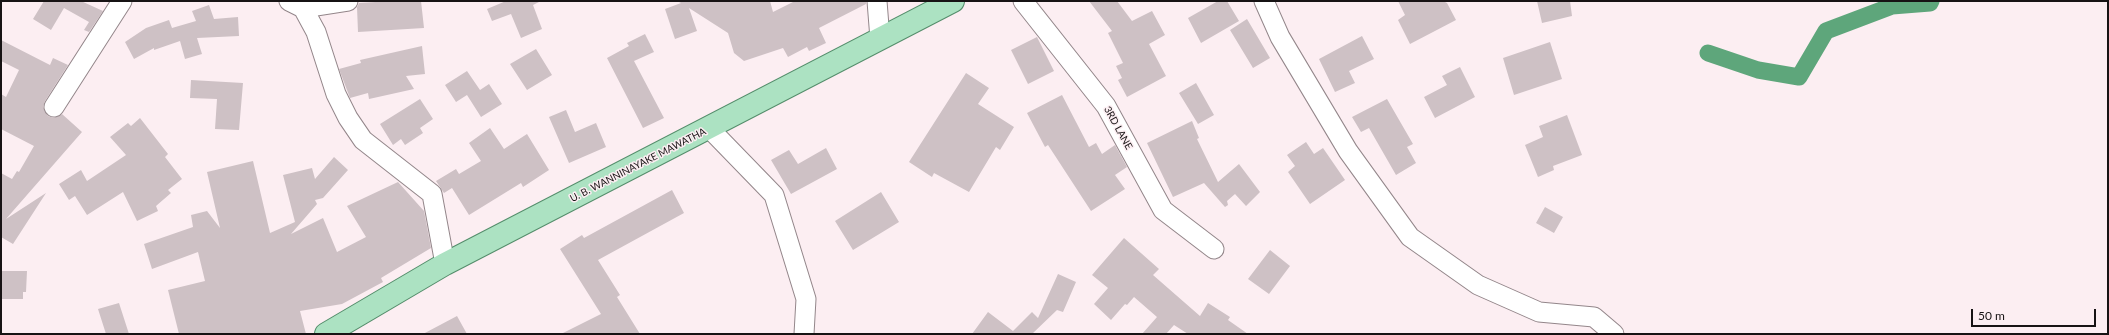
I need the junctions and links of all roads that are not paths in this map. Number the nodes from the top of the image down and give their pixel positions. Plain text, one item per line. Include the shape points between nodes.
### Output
1 (122, 1) edge
2 (348, 1) edge
3 (877, 1) edge
4 (953, 1) edge
5 (1023, 1) edge
6 (1264, 1) edge
7 (298, 3) edge
8 (927, 7) edge
9 (880, 39) junction
10 (54, 107) dead end
11 (709, 128) junction
12 (1214, 250) dead end
13 (445, 264) junction
14 (326, 334) edge
15 (804, 334) edge
16 (1614, 334) edge

1 - 10 street
2 - 7 street
3 - 9 street
4 - 8 main road, U. B. WANNINAYAKE MAWATHA
5 - 12 street, 3RD LANE via 1106,106 1163,210
6 - 16 street via 1280,37 1348,151 1410,237 1478,285 1539,312 1594,317
7 - 13 street via 316,32 336,94 363,140 432,194
8 - 9 main road, U. B. WANNINAYAKE MAWATHA
9 - 11 main road, U. B. WANNINAYAKE MAWATHA
11 - 13 main road, U. B. WANNINAYAKE MAWATHA
11 - 15 street via 774,196 806,299
13 - 14 main road, U. B. WANNINAYAKE MAWATHA

